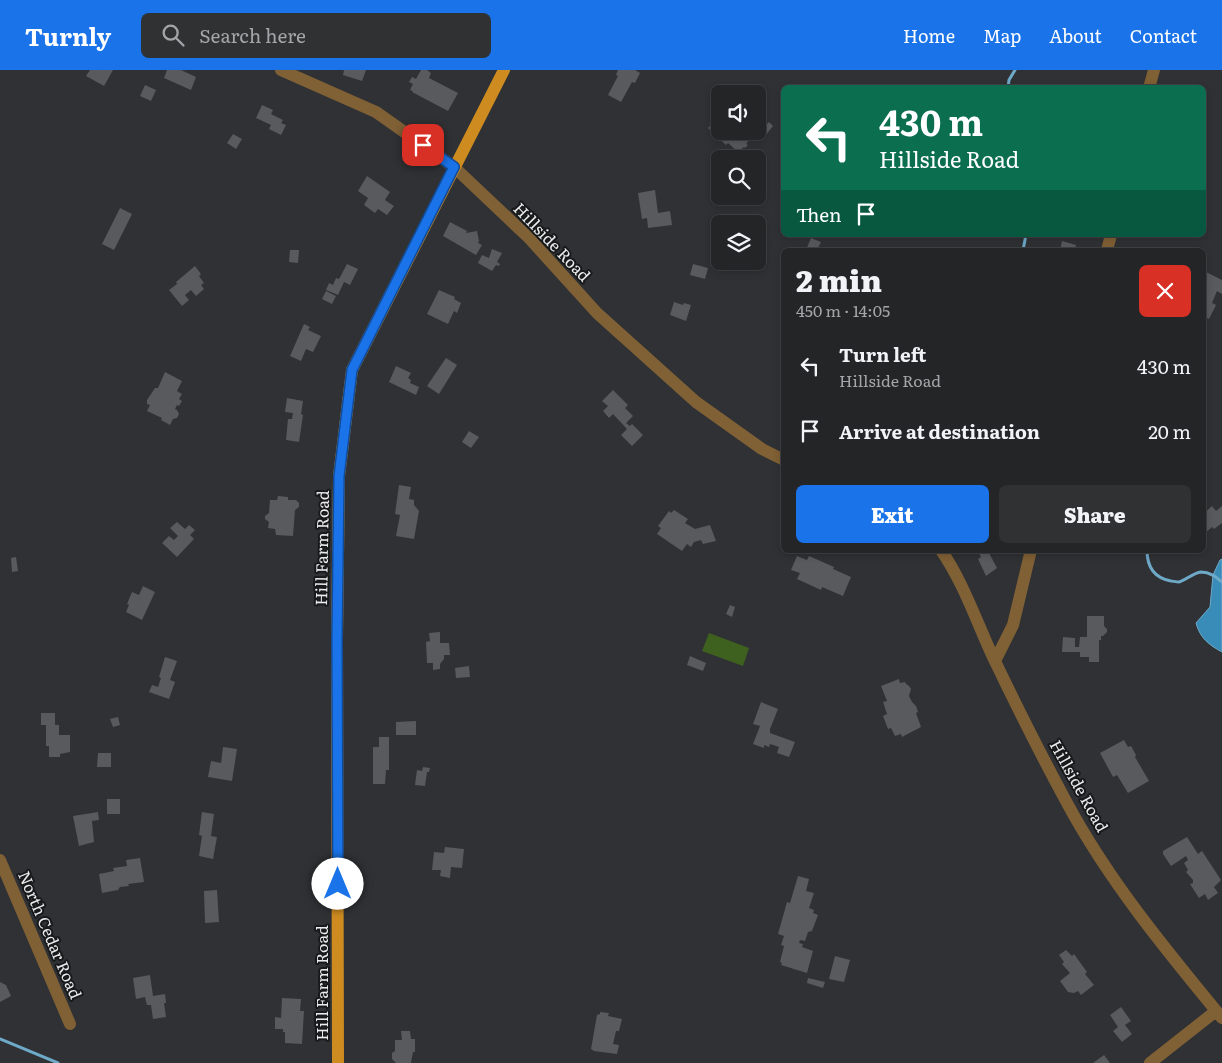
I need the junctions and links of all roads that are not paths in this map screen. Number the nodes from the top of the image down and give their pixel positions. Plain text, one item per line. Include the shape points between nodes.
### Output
1 (282, 70) edge
2 (504, 70) edge
3 (1154, 70) edge
4 (1151, 85) edge
5 (454, 167) junction
6 (781, 458) edge
7 (943, 553) edge
8 (1030, 553) edge
9 (995, 661) junction
10 (0, 860) edge
11 (1219, 1014) edge
12 (70, 1024) dead end
13 (338, 1063) edge
14 (1150, 1063) edge

1 - 5 street, Hillside Road via 376,112
2 - 5 main road, Hill Farm Road
3 - 4 street
5 - 6 street, Hillside Road via 529,238 597,313 689,396 762,449
5 - 13 main road, Hill Farm Road via 352,370 339,476
7 - 9 street, Hillside Road via 953,568
8 - 9 street via 1013,625
9 - 11 street, Hillside Road via 1068,805 1107,869
10 - 12 street, North Cedar Road
11 - 14 street

